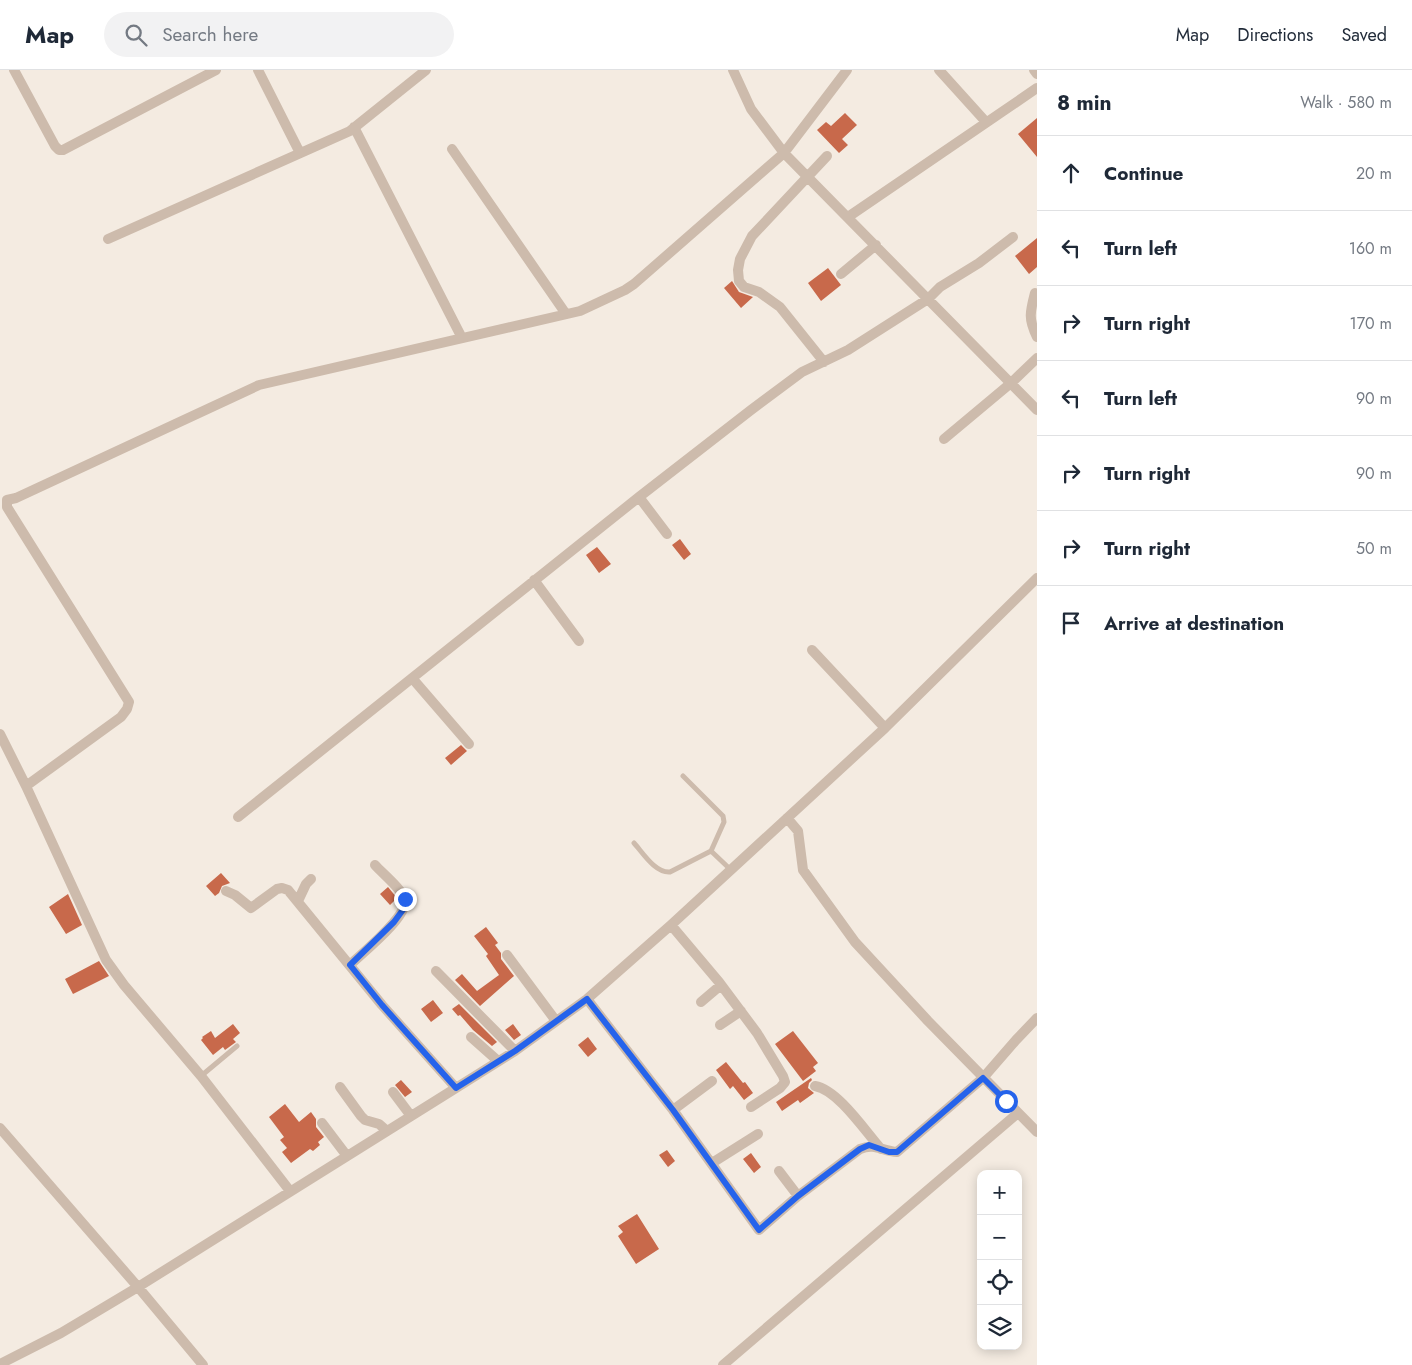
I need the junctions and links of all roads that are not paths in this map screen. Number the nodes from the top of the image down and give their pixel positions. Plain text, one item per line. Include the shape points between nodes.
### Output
1 (14, 70) edge
2 (216, 70) edge
3 (258, 70) edge
4 (426, 70) edge
5 (733, 70) edge
6 (847, 70) edge
7 (939, 70) edge
8 (1034, 70) edge
9 (1037, 74) edge
10 (1035, 92) edge
11 (986, 122) junction
12 (354, 127) junction
13 (452, 149) dead end
14 (300, 153) junction
15 (784, 153) junction
16 (827, 156) dead end
17 (808, 177) junction
18 (848, 217) junction
19 (1013, 237) dead end
20 (108, 239) dead end
21 (876, 245) junction
22 (841, 274) dead end
23 (1035, 293) dead end
24 (928, 299) junction
25 (566, 314) junction
26 (1037, 337) edge
27 (462, 338) junction
28 (1037, 358) edge
29 (824, 362) junction
30 (1011, 383) junction
31 (1037, 410) edge
32 (944, 439) dead end
33 (639, 497) junction
34 (3, 501) edge
35 (667, 534) dead end
36 (1037, 578) edge
37 (534, 580) junction
38 (579, 641) dead end
39 (812, 650) dead end
40 (412, 678) junction
41 (885, 728) junction
42 (0, 734) edge
43 (469, 744) dead end
44 (683, 776) dead end
45 (26, 786) junction
46 (238, 816) dead end
47 (787, 818) junction
48 (634, 843) dead end
49 (711, 850) junction
50 (374, 865) dead end
51 (731, 870) junction
52 (311, 879) dead end
53 (226, 891) dead end
54 (298, 902) junction
55 (671, 925) junction
56 (507, 955) dead end
57 (350, 965) junction
58 (436, 971) dead end
59 (721, 985) junction
60 (587, 999) junction
61 (701, 1002) dead end
62 (740, 1011) junction
63 (1037, 1018) edge
64 (556, 1021) junction
65 (720, 1025) dead end
66 (471, 1037) dead end
67 (237, 1046) dead end
68 (515, 1051) junction
69 (498, 1062) junction
70 (201, 1076) junction
71 (983, 1078) junction
72 (712, 1081) dead end
73 (815, 1086) dead end
74 (340, 1087) dead end
75 (456, 1088) junction
76 (393, 1092) dead end
77 (751, 1107) dead end
78 (673, 1110) junction
79 (1018, 1113) junction
80 (411, 1116) junction
81 (322, 1123) dead end
82 (0, 1128) edge
83 (387, 1131) junction
84 (1037, 1132) edge
85 (758, 1134) dead end
86 (881, 1149) junction
87 (347, 1156) junction
88 (712, 1163) junction
89 (779, 1171) dead end
90 (290, 1190) junction
91 (798, 1196) junction
92 (138, 1287) junction
93 (0, 1364) edge
94 (202, 1365) edge
95 (723, 1365) edge

1 - 2 street via 55,146 63,150
3 - 14 street
4 - 12 street
5 - 15 street via 751,109
6 - 15 street
7 - 11 street
8 - 9 street
10 - 11 street
11 - 18 street
12 - 14 street
12 - 27 street
13 - 25 street
14 - 20 street
15 - 17 street
15 - 25 street via 634,284 580,311
16 - 17 street
17 - 18 street
17 - 29 street via 752,236 738,270 744,287 760,292 780,307
18 - 21 street
19 - 24 street via 979,264 940,287
21 - 22 street
21 - 24 street
23 - 26 street via 1030,318
24 - 29 street
24 - 30 street
25 - 27 street
27 - 34 street via 259,385 16,498
28 - 30 street
29 - 33 street via 802,372
30 - 31 street
30 - 32 street
33 - 35 street
33 - 37 street
34 - 45 street via 129,702 122,717
36 - 41 street
37 - 38 street
37 - 40 street
39 - 41 street
40 - 43 street
40 - 46 street
41 - 47 street
42 - 45 street
44 - 49 lane via 723,816 724,822
45 - 70 street via 106,960
47 - 51 street
47 - 71 street via 798,831 803,870 855,942
48 - 49 lane via 664,872 670,872
49 - 51 lane
50 - 57 street via 400,891 405,907
51 - 55 street
52 - 54 street
53 - 54 street via 251,908 282,888
54 - 57 street
55 - 59 street
55 - 60 street
56 - 64 street
57 - 75 street
58 - 68 street
59 - 61 street
59 - 62 street
60 - 64 street
60 - 78 street
62 - 65 street
62 - 77 street via 757,1033 785,1082
63 - 71 street
64 - 68 street
66 - 69 street
67 - 70 lane
68 - 69 street
69 - 75 street
70 - 90 street
71 - 79 street
71 - 86 street via 897,1152
72 - 78 street
73 - 86 street via 836,1097
74 - 83 street via 365,1120 379,1124
75 - 80 street
76 - 80 street
78 - 88 street
79 - 84 street
79 - 95 street
80 - 83 street
81 - 87 street
82 - 92 street
83 - 87 street
85 - 88 street
86 - 91 street via 869,1145 860,1149
87 - 90 street
88 - 91 street via 759,1230
89 - 91 street
90 - 92 street
92 - 93 street via 61,1333
92 - 94 street

